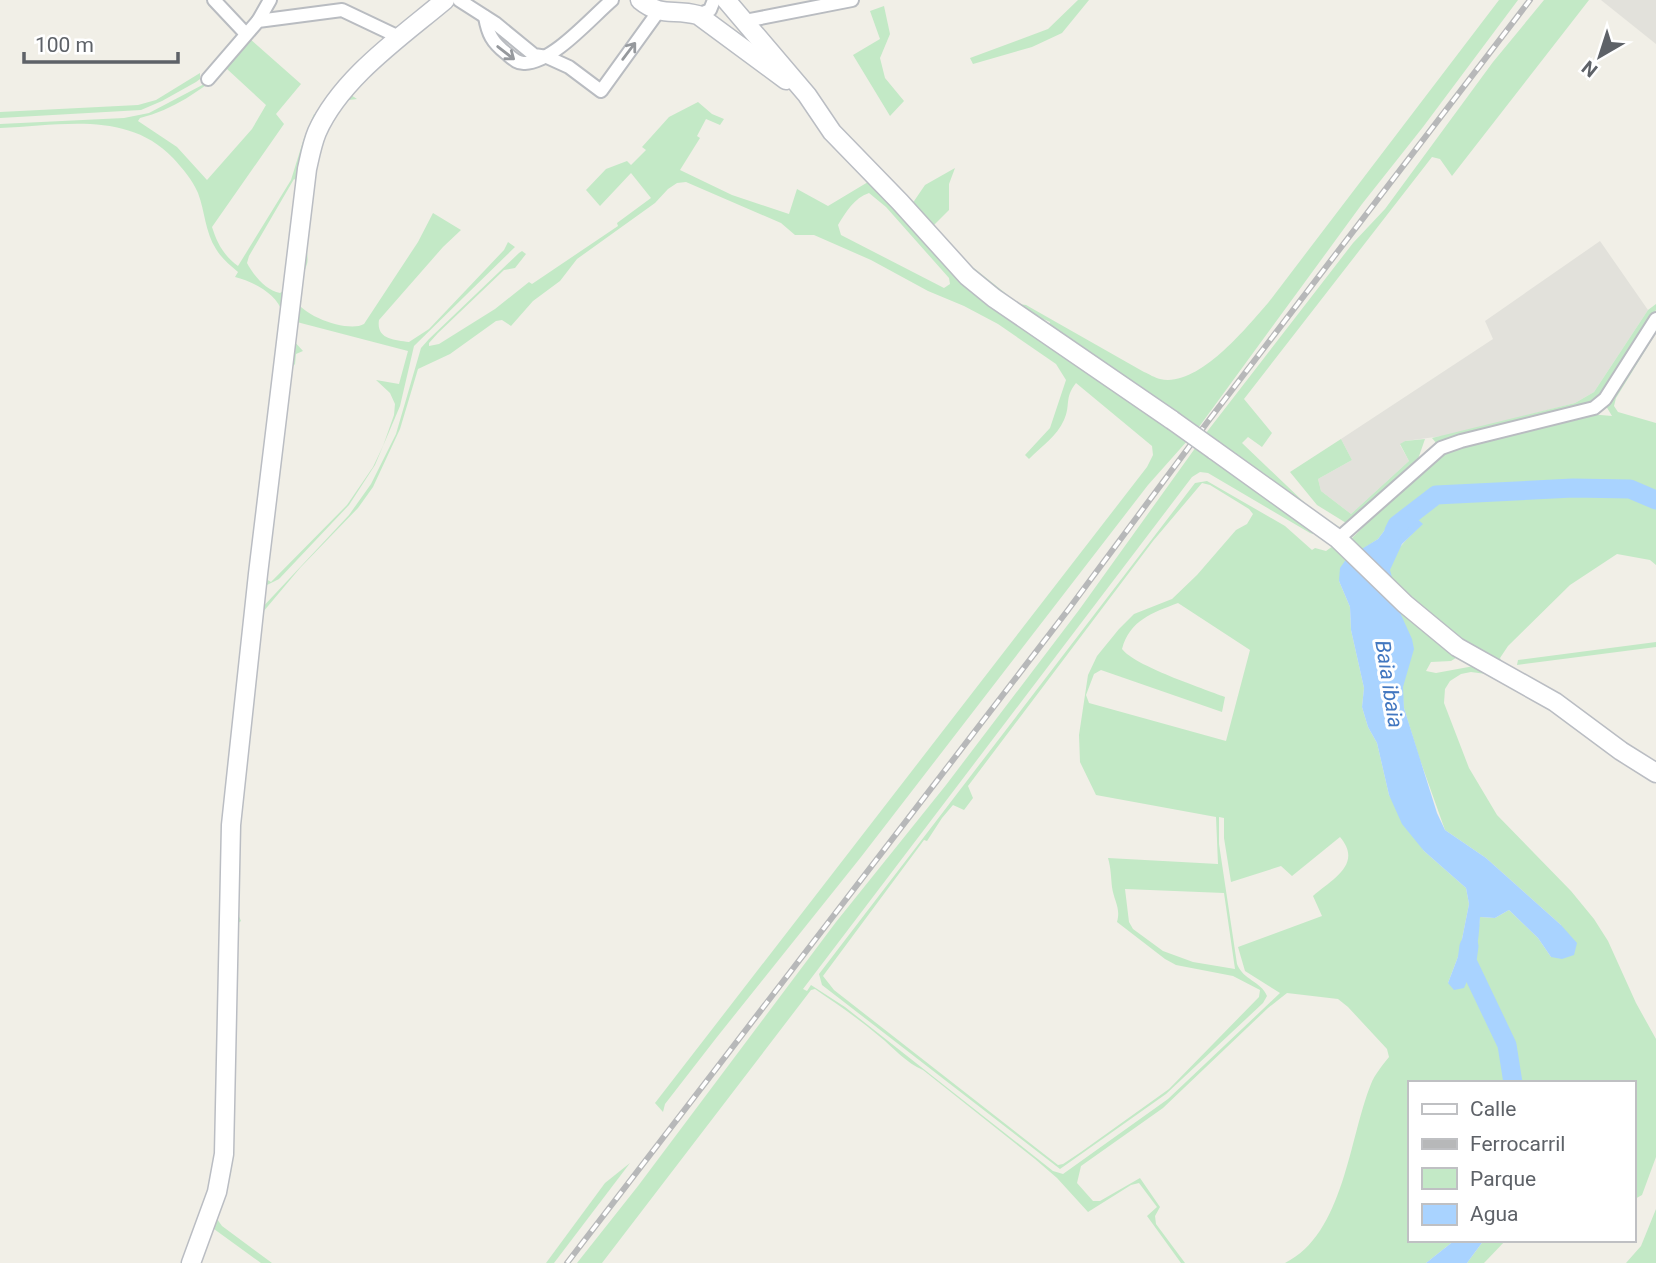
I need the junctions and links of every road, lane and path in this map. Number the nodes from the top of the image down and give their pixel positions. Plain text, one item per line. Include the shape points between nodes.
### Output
1 (214, 0) edge
2 (270, 0) edge
3 (446, 0) edge
4 (459, 0) edge
5 (612, 0) edge
6 (640, 0) edge
7 (714, 0) edge
8 (726, 0) edge
9 (852, 0) edge
10 (658, 12) junction
11 (698, 15) junction
12 (258, 20) junction
13 (745, 21) junction
14 (246, 34) junction
15 (401, 37) junction
16 (547, 57) junction
17 (208, 79) dead end
18 (807, 94) junction
19 (1656, 319) edge
20 (1344, 545) junction
21 (1656, 773) edge
22 (191, 1263) edge

1 - 14 street
2 - 12 street
3 - 15 street
4 -> 16 street via 534,55
5 - 16 street
6 - 10 street
7 - 11 street via 710,10
8 - 13 street
9 - 13 street
10 - 11 street
16 -> 10 street via 601,91
11 - 18 street
12 - 14 street
12 - 15 street via 342,10
13 - 18 street
14 - 17 street
15 - 22 street via 341,94 317,133 307,169 231,825 225,1154 217,1192
18 - 20 street, bridge via 832,132 980,287
19 - 20 street via 1605,399 1594,408 1441,448
20 - 21 street via 1457,647 1555,702

